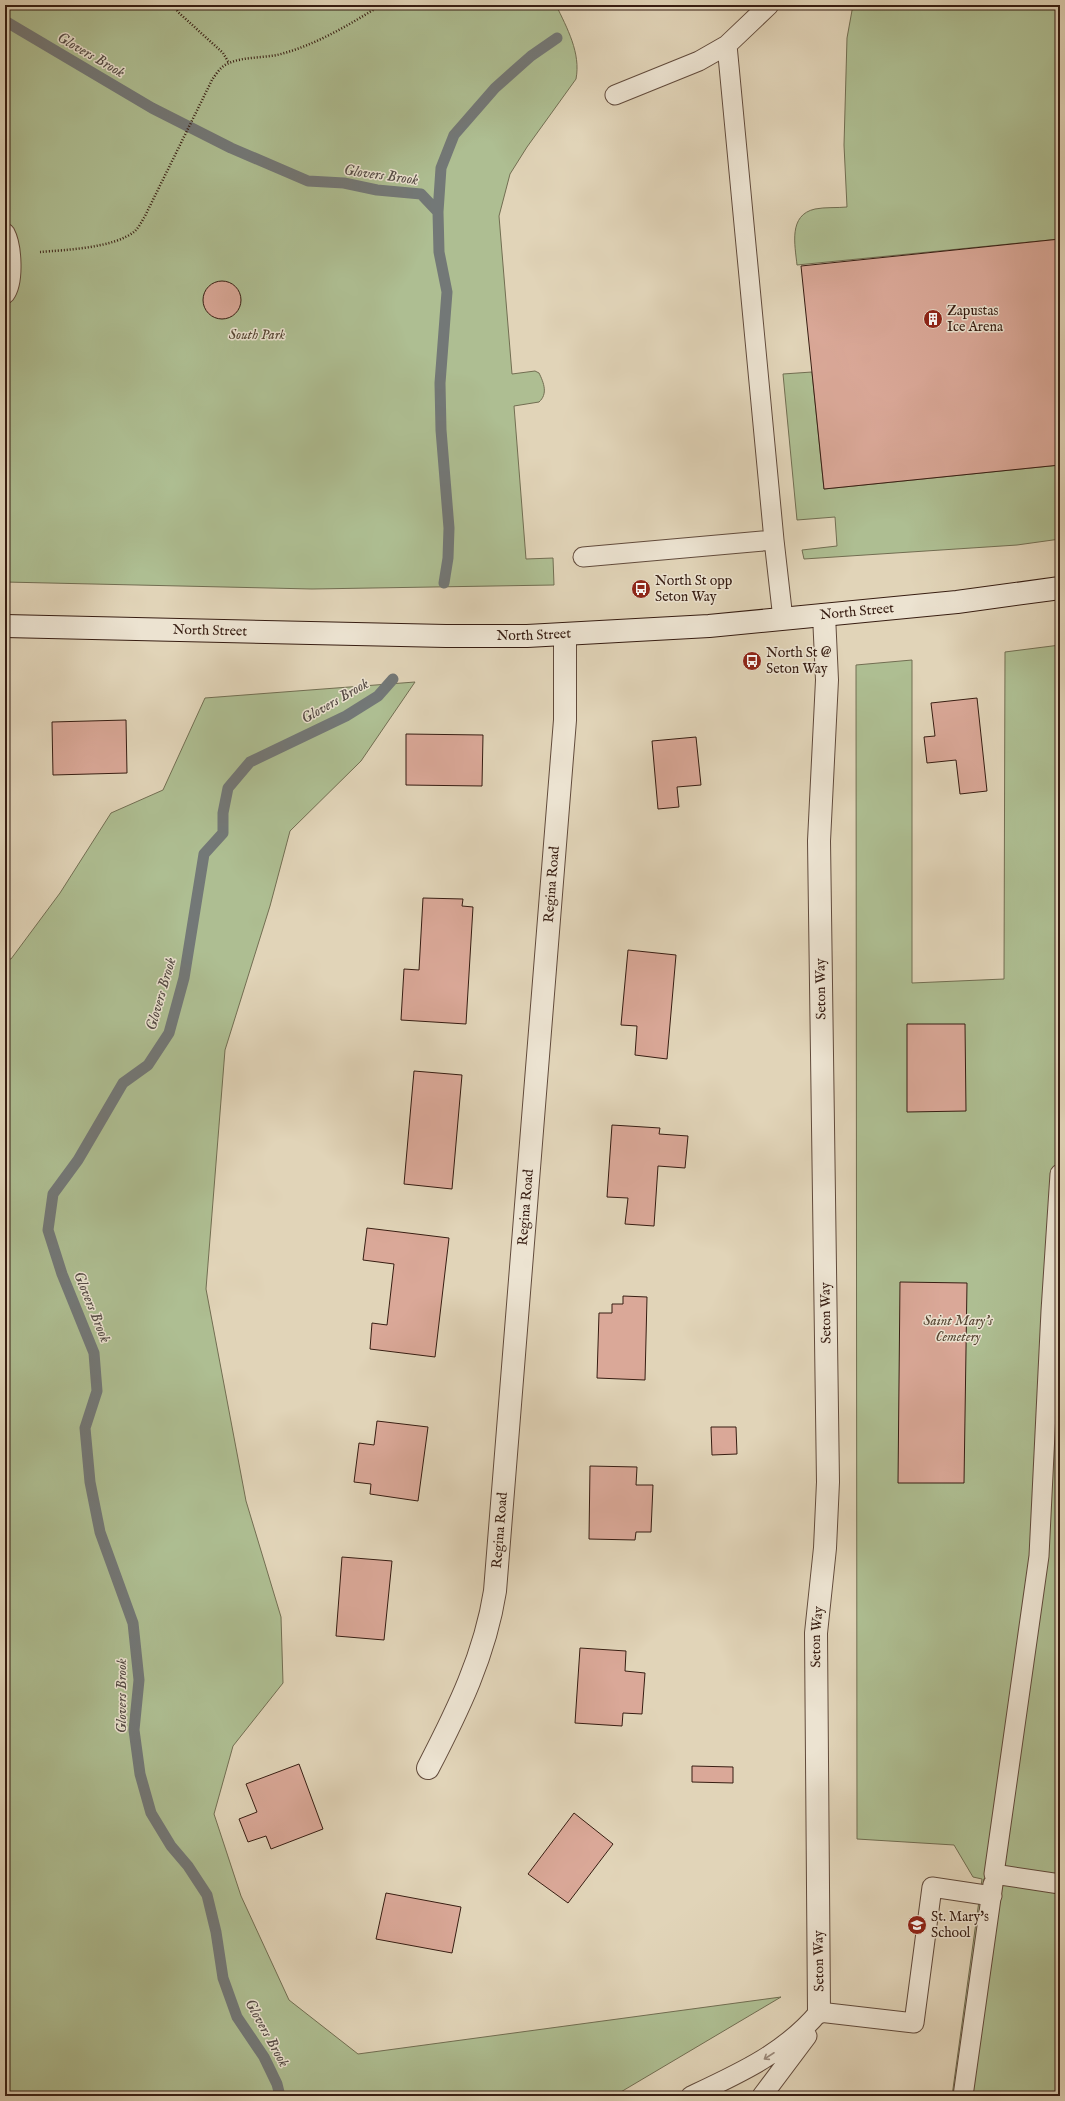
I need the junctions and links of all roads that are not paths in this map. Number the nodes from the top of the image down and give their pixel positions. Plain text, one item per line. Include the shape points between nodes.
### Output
1 (769, 5) edge
2 (727, 45) junction
3 (615, 95) dead end
4 (5, 233) edge
5 (5, 294) edge
6 (774, 540) junction
7 (584, 557) dead end
8 (1060, 588) edge
9 (824, 615) junction
10 (783, 619) junction
11 (5, 626) edge
12 (565, 634) junction
13 (1060, 1174) edge
14 (1055, 1312) edge
15 (428, 1768) dead end
16 (994, 1874) junction
17 (1060, 1884) edge
18 (992, 1896) junction
19 (819, 2012) junction
20 (691, 2096) edge
21 (762, 2096) edge
22 (963, 2096) edge

1 - 2 lane
2 - 3 lane via 699,61
2 - 6 lane
4 - 5 lane via 10,254 10,282
6 - 7 lane
6 - 10 lane
8 - 9 street, North Street via 957,602
9 - 10 street, North Street
9 - 19 street, Seton Way via 827,680 819,841 828,1514 816,1653
10 - 12 street, North Street
11 - 12 street, North Street via 446,636
12 - 15 street, Regina Road via 564,720 495,1591 491,1620 471,1681
13 - 14 lane
14 - 16 lane via 1038,1563
16 - 17 lane
16 - 18 lane
18 - 19 lane via 932,1887 914,2023
18 - 22 lane
19 -> 20 lane via 794,2038 777,2051 755,2065
19 - 21 lane via 809,2033

